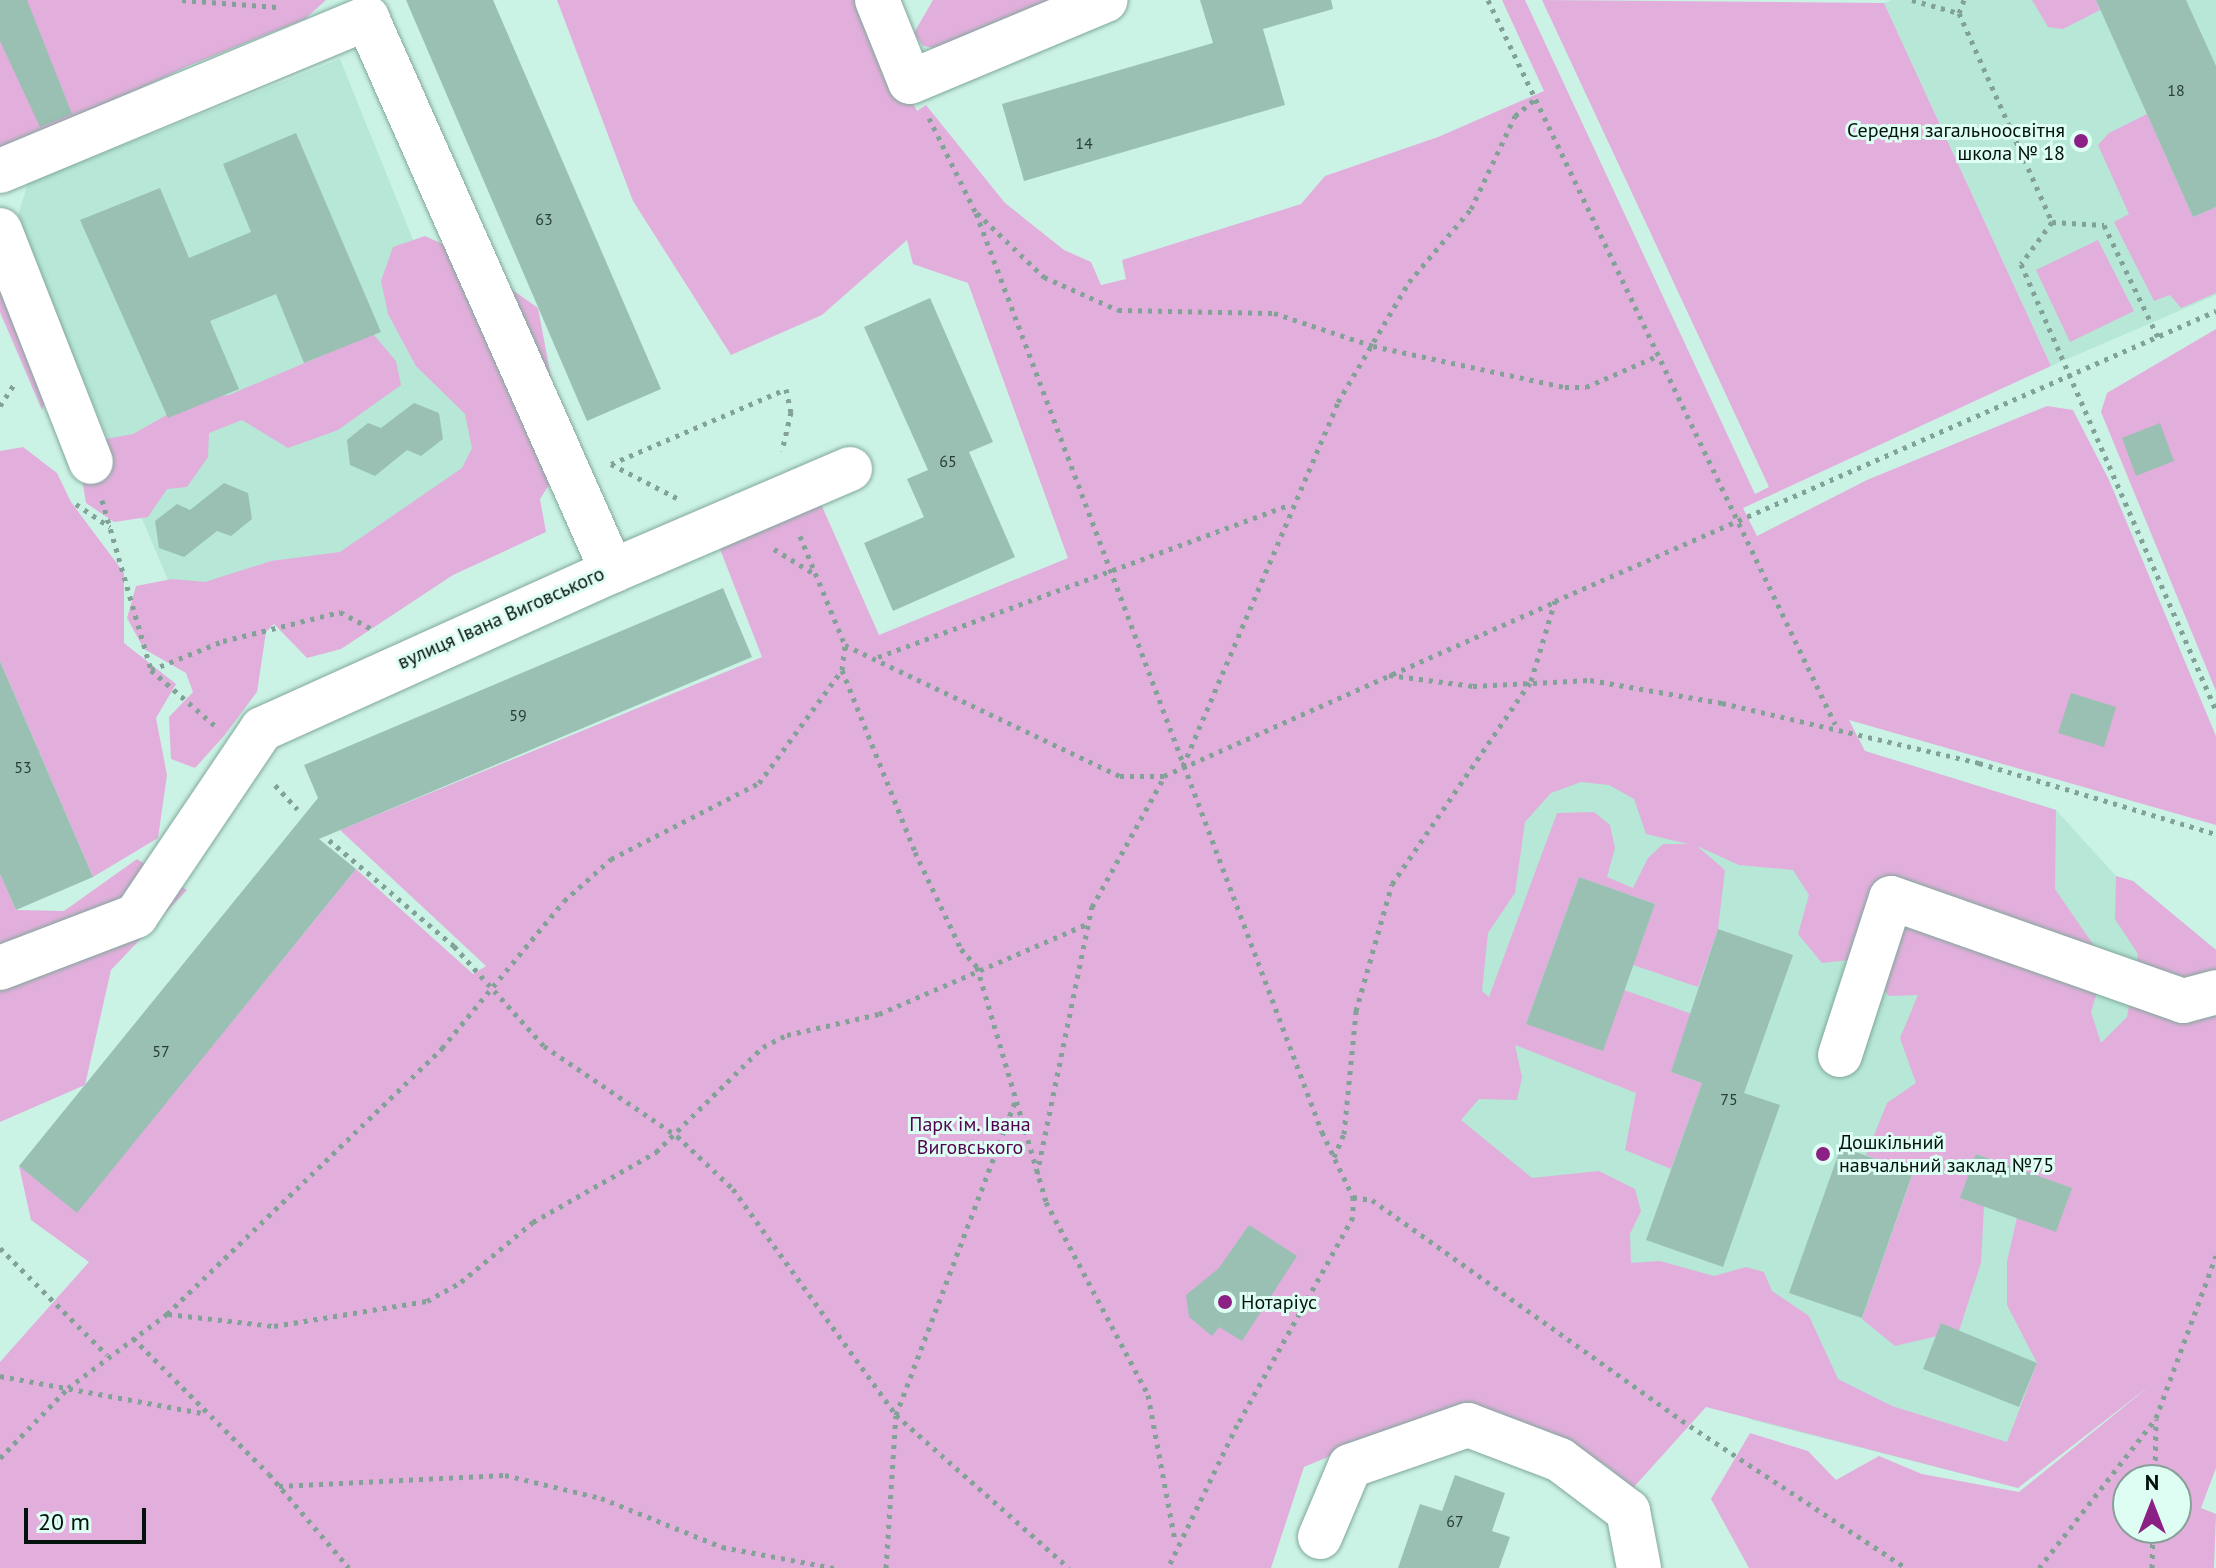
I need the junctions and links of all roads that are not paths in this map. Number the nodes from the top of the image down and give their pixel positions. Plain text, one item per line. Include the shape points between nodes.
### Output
1 (877, 0) edge
2 (1106, 0) edge
3 (370, 25) edge
4 (0, 171) edge
5 (0, 230) edge
6 (91, 462) road end
7 (850, 469) dead end
8 (612, 571) junction
9 (0, 968) edge
10 (2216, 992) edge
11 (1840, 1055) dead end
12 (1320, 1537) dead end
13 (1639, 1568) edge

1 - 2 lane via 910,82
3 - 4 lane
3 - 8 lane, вулиця Івана Виговського
5 - 6 lane
7 - 8 lane
8 - 9 lane, вулиця Івана Виговського via 262,729 136,916
10 - 11 lane via 2183,1001 1891,898
12 - 13 lane via 1350,1466 1468,1425 1560,1460 1628,1511

